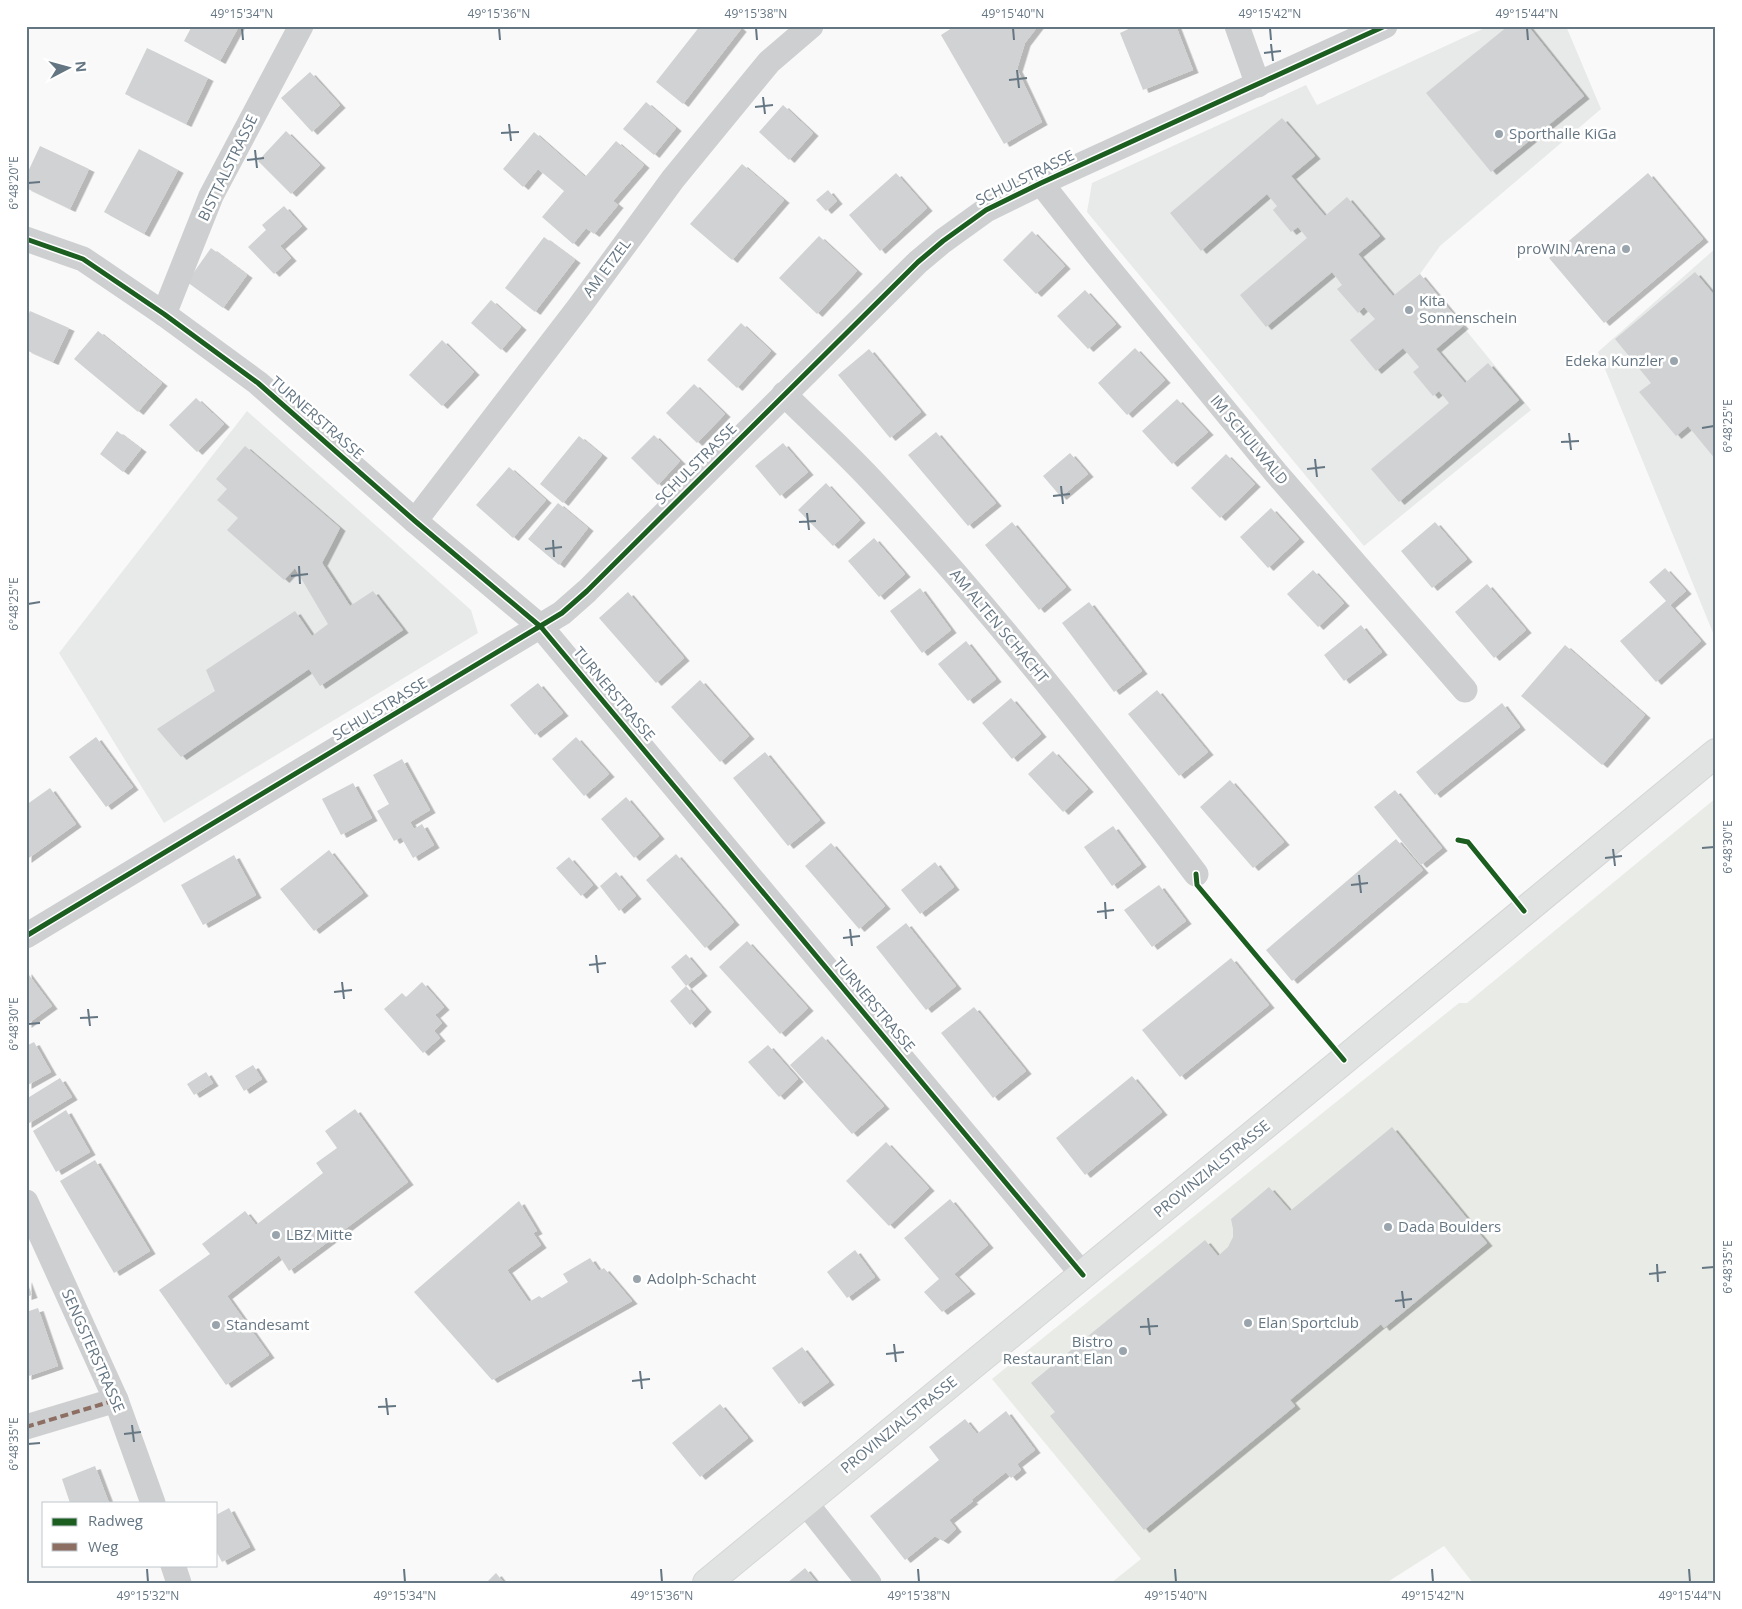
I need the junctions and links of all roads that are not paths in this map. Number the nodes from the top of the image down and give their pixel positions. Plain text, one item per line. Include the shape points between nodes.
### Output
1 (301, 26) edge
2 (811, 26) edge
3 (1237, 26) edge
4 (1385, 26) edge
5 (1258, 85) junction
6 (1041, 183) junction
7 (26, 239) edge
8 (164, 314) junction
9 (784, 394) junction
10 (415, 521) junction
11 (541, 627) junction
12 (1465, 690) dead end
13 (1716, 753) edge
14 (1196, 874) dead end
15 (26, 936) edge
16 (26, 1202) edge
17 (1083, 1275) junction
18 (116, 1400) junction
19 (26, 1427) edge
20 (153, 1502) edge
21 (804, 1502) junction
22 (174, 1566) edge
23 (179, 1583) edge
24 (707, 1583) edge
25 (869, 1583) edge

1 - 8 street, BISTTALSTRASSE via 211,196
2 - 10 street, AM ETZEL via 769,62 673,179
3 - 5 street
4 - 5 street, SCHULSTRASSE
5 - 6 street, SCHULSTRASSE
6 - 9 street, SCHULSTRASSE via 986,210 943,241
6 - 12 street, IM SCHULWALD via 1276,473
7 - 8 street, TURNERSTRASSE via 83,259
8 - 10 street, TURNERSTRASSE via 258,383
9 - 11 street, SCHULSTRASSE via 587,591
9 - 14 street, AM ALTEN SCHACHT via 875,483 956,574 1118,771
10 - 11 street, TURNERSTRASSE
11 - 15 street, SCHULSTRASSE
11 - 17 street, TURNERSTRASSE
13 - 17 street, PROVINZIALSTRASSE
16 - 18 street, SENGSTERSTRASSE
17 - 21 street, PROVINZIALSTRASSE
18 - 19 street
18 - 20 street, SENGSTERSTRASSE
21 - 24 street, PROVINZIALSTRASSE
21 - 25 street
22 - 23 street

